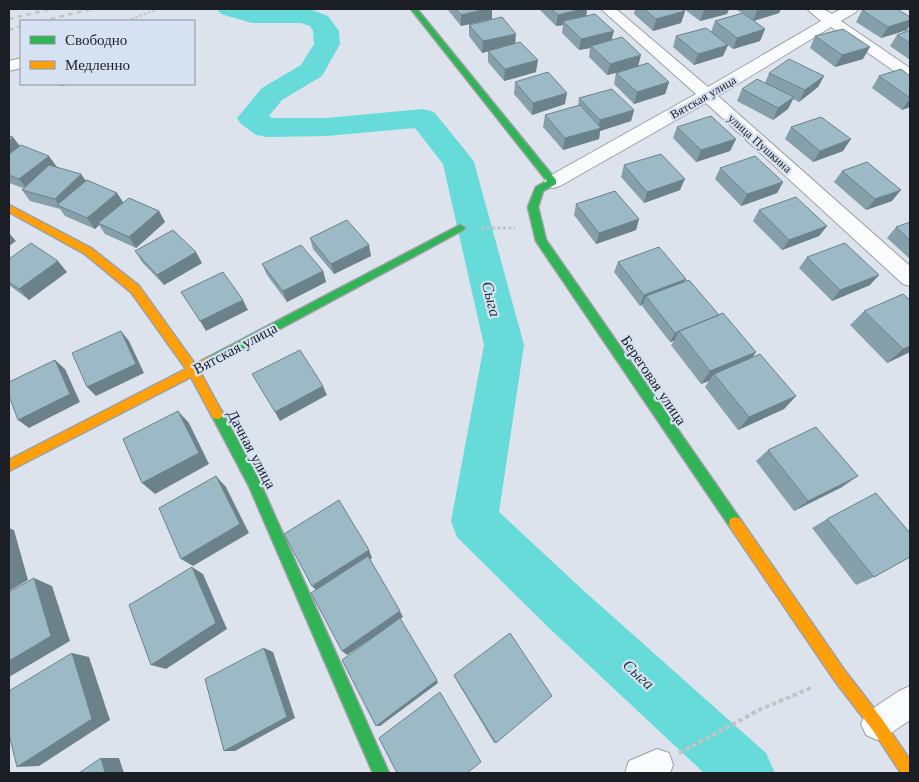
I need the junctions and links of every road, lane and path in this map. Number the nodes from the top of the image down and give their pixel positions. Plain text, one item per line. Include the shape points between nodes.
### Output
1 (157, 9) edge
2 (414, 9) edge
3 (608, 9) edge
4 (814, 9) edge
5 (851, 9) edge
6 (130, 20) edge
7 (832, 21) junction
8 (910, 75) edge
9 (707, 95) junction
10 (553, 182) junction
11 (9, 208) edge
12 (460, 228) joint
13 (538, 228) junction
14 (910, 278) edge
15 (193, 370) junction
16 (9, 466) edge
17 (840, 676) junction
18 (910, 702) edge
19 (877, 724) junction
20 (661, 763) edge
21 (380, 773) edge
22 (910, 773) edge

1 - 6 path
2 - 10 street
3 - 9 street, улица Пушкина
4 - 7 street
5 - 7 street, Вятская улица
7 - 8 street
7 - 9 street, Вятская улица
9 - 10 street, Вятская улица
9 - 14 street, улица Пушкина
10 - 13 street, Береговая улица via 539,189 533,207
11 - 15 street, Дачная улица via 88,251 135,289
12 - 13 path
12 - 15 street, Вятская улица
13 - 17 street, Береговая улица via 541,241
15 - 16 street, Вятская улица
15 - 21 street, Дачная улица via 254,482
17 - 19 street, Береговая улица
17 - 20 path via 761,709
18 - 19 street
19 - 22 street, Береговая улица

